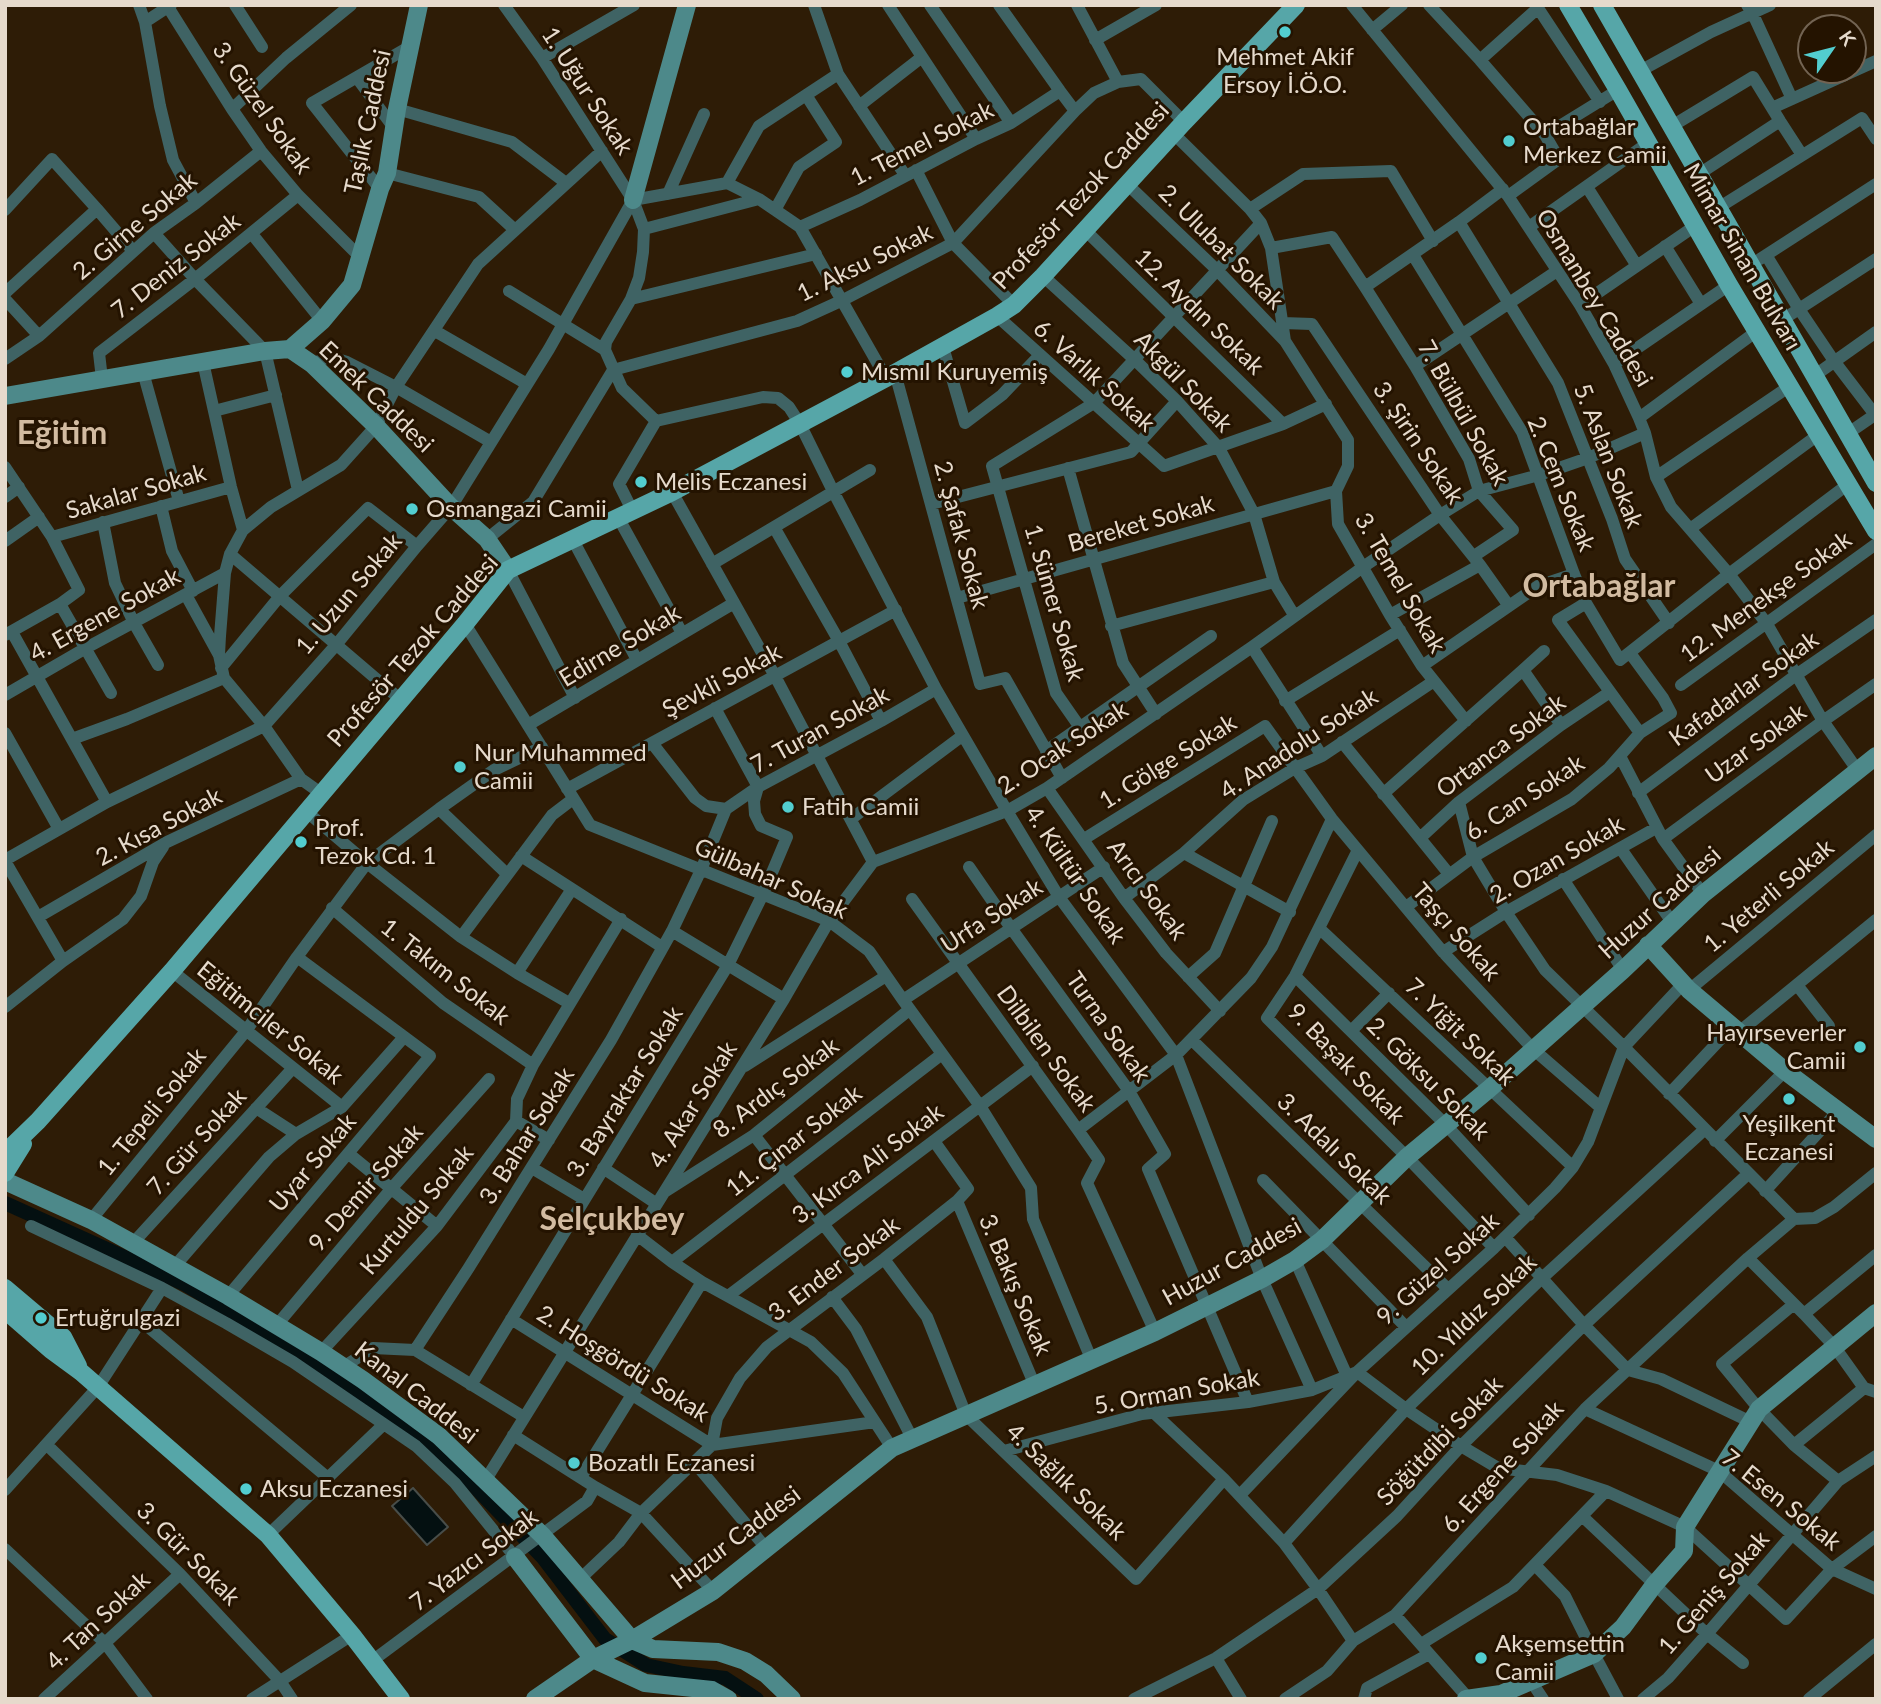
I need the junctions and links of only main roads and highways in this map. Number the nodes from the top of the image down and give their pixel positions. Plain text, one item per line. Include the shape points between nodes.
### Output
1 (1296, 5) edge
2 (1568, 5) edge
3 (1602, 5) edge
4 (1280, 13) edge
5 (1873, 472) edge
6 (1876, 531) edge
7 (38, 1121) junction
8 (5, 1153) edge
9 (5, 1173) edge
10 (5, 1288) edge
11 (5, 1310) edge
12 (81, 1372) junction
13 (401, 1699) edge

1 - 4 main road, Profesör Tezok Caddesi
2 - 6 main road, Mimar Sinan Bulvarı
3 - 5 main road, Mimar Sinan Bulvarı
4 - 7 main road, Profesör Tezok Caddesi via 1014,305 672,492 508,570 172,971
7 - 8 main road
7 - 9 main road
10 - 12 main road via 62,1337
11 - 12 main road
12 - 13 main road via 268,1535

